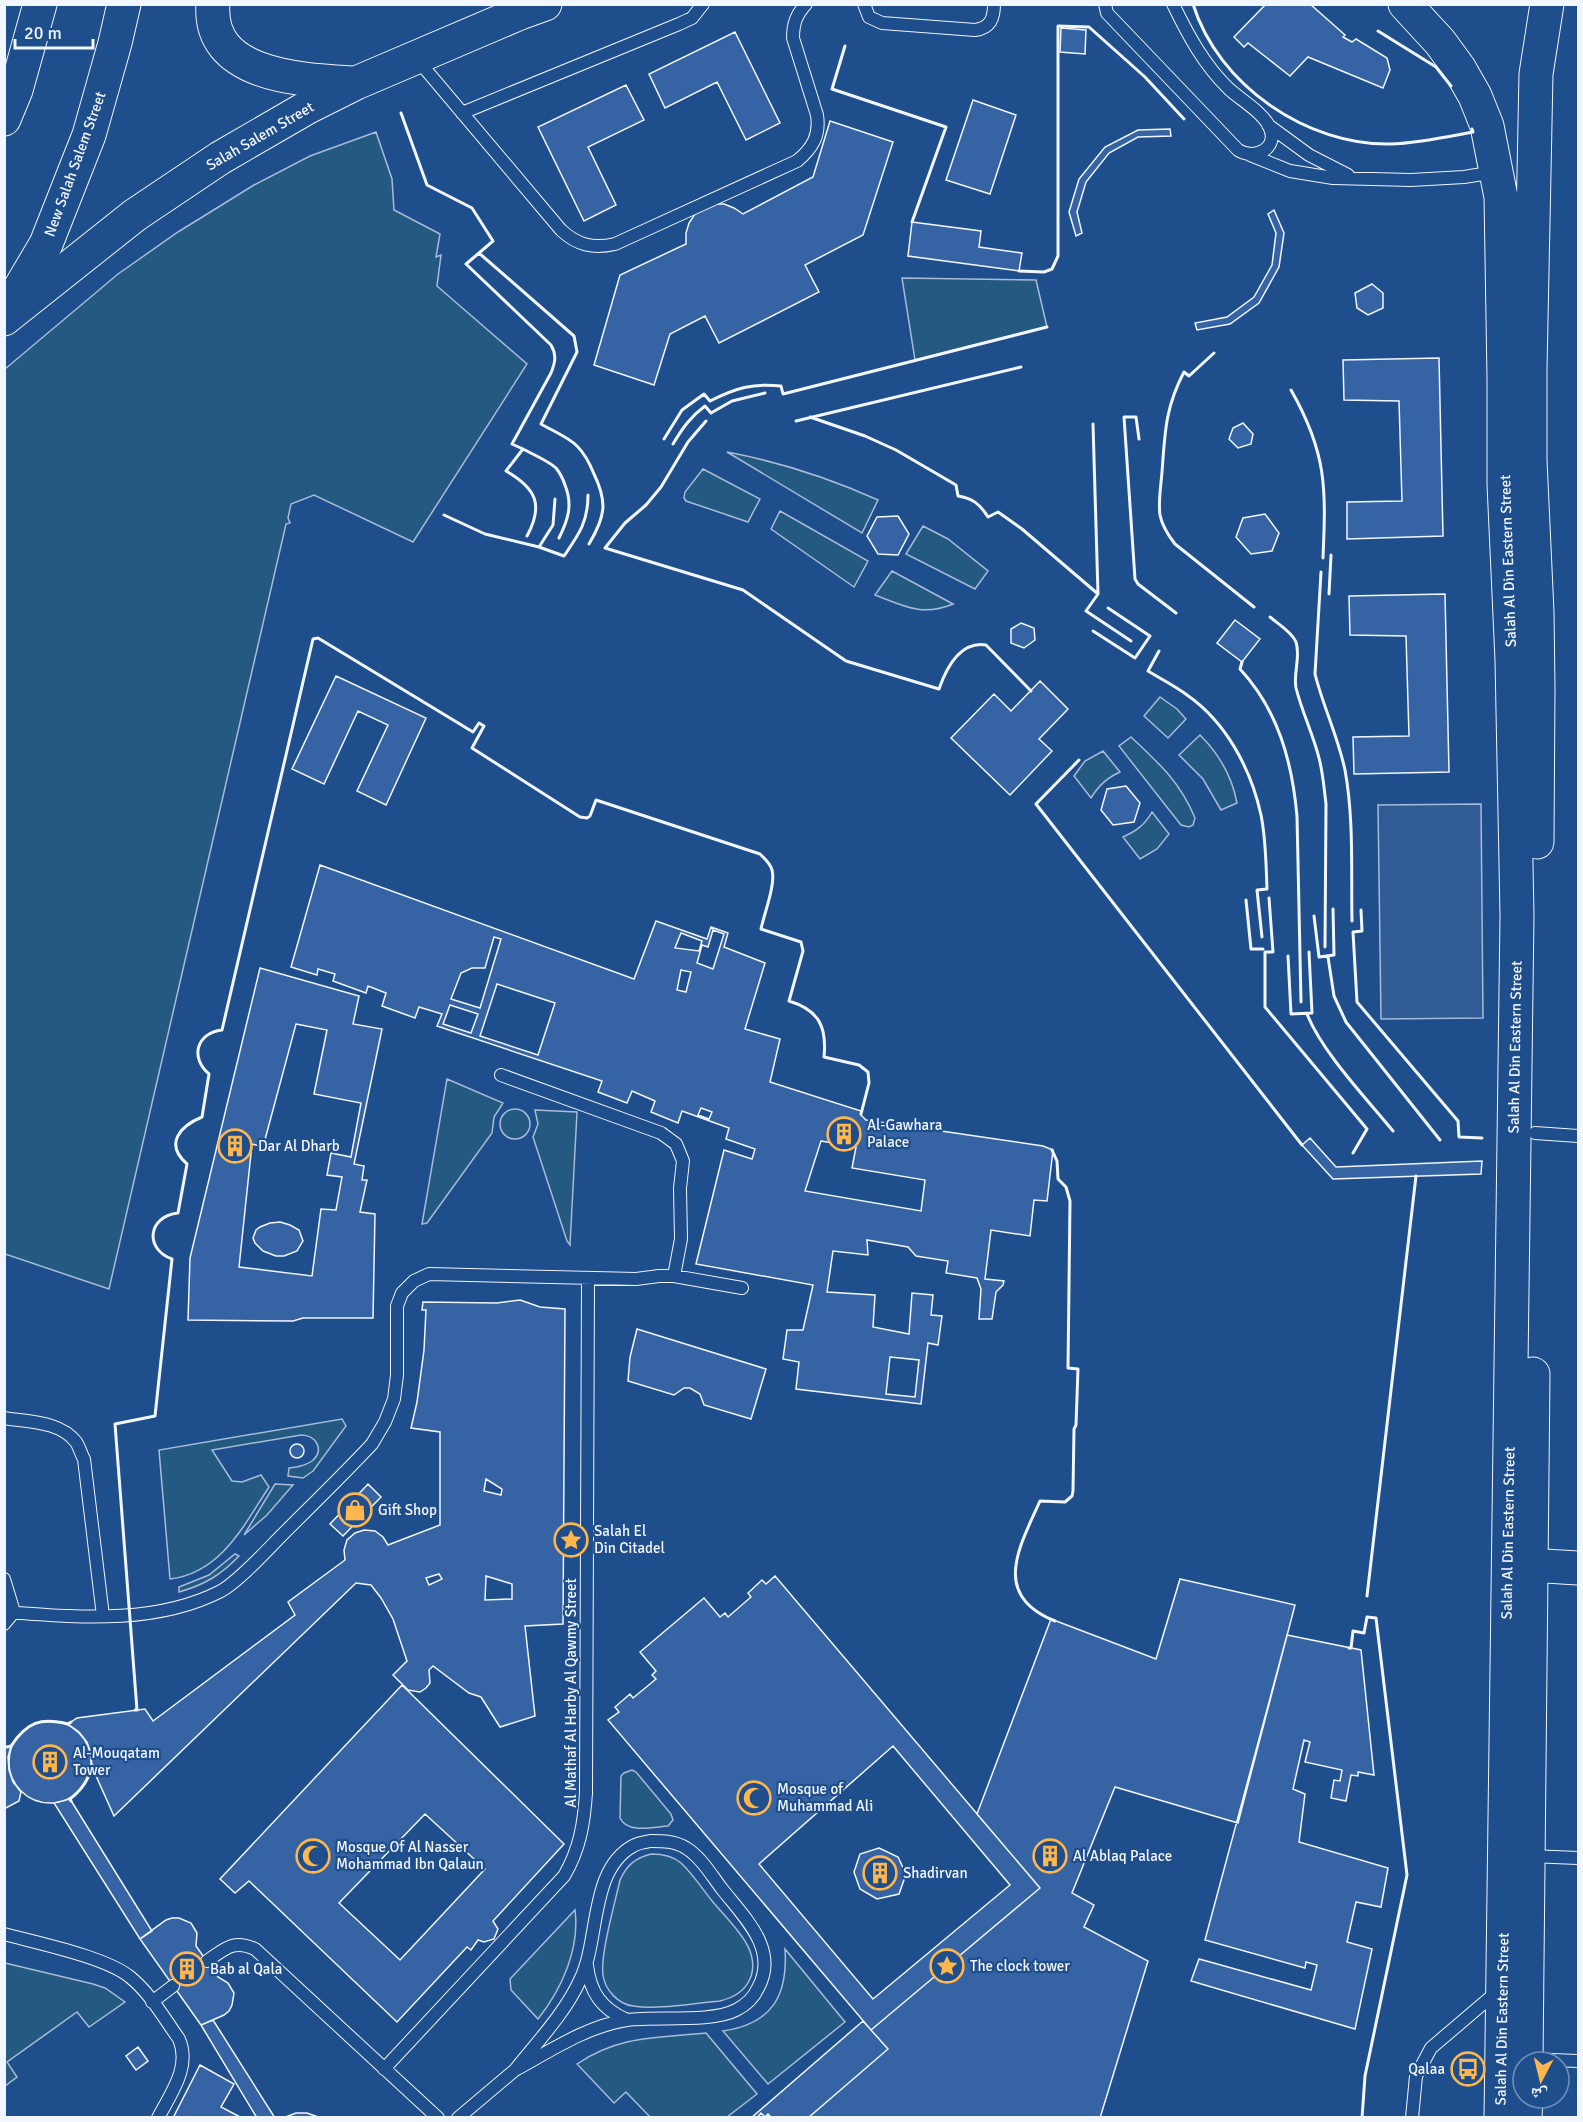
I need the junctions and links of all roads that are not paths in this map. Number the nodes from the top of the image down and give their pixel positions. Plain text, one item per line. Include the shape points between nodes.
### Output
1 (40, 4) edge
2 (124, 4) edge
3 (213, 4) edge
4 (545, 4) edge
5 (703, 4) edge
6 (806, 4) edge
7 (864, 4) edge
8 (994, 4) edge
9 (1105, 4) edge
10 (1173, 4) edge
11 (1405, 4) edge
12 (1547, 4) edge
13 (415, 57) junction
14 (356, 83) junction
15 (462, 113) junction
16 (4, 119) edge
17 (1268, 125) junction
18 (1249, 155) junction
19 (1496, 171) junction
20 (1355, 178) junction
21 (4, 317) edge
22 (501, 1075) dead end
23 (1535, 1133) junction
24 (1578, 1136) edge
25 (674, 1276) junction
26 (588, 1278) junction
27 (742, 1288) dead end
28 (4, 1418) edge
29 (1520, 1565) junction
30 (1578, 1568) edge
31 (4, 1579) edge
32 (9, 1612) edge
33 (103, 1616) junction
34 (4, 1624) edge
35 (1528, 1856) junction
36 (1578, 1858) edge
37 (4, 1934) edge
38 (207, 1961) dead end
39 (587, 1964) junction
40 (173, 1986) dead end
41 (1502, 1987) junction
42 (152, 2002) junction
43 (628, 2020) junction
44 (1526, 2050) edge
45 (384, 2069) junction
46 (515, 2070) junction
47 (158, 2118) edge
48 (438, 2118) edge
49 (458, 2118) edge
50 (1412, 2118) edge
51 (1501, 2118) edge

1 - 16 main road
2 - 21 main road, New Salah Salem Street via 89,135 46,244
3 - 14 main road via 219,37 246,64 296,79
4 - 13 main road, Salah Salem Street
5 - 15 lane via 692,18
6 - 15 lane via 793,27 817,115 814,143 797,161 615,244 594,247 571,239
7 - 8 lane via 870,17 882,22 975,30 988,25
9 - 18 lane via 1107,13 1238,150
10 - 17 lane via 1209,68
11 - 19 main road, Salah Al Din Eastern Street via 1440,42 1475,96 1487,126
12 - 23 main road, Salah Al Din Eastern Street via 1536,74 1530,370 1539,688
13 - 14 main road, Salah Salem Street
13 - 15 lane
14 - 21 main road, Salah Salem Street via 220,158 153,202
17 - 18 lane via 1271,137 1266,149
17 - 20 lane via 1309,155
18 - 20 lane via 1290,171
19 - 20 lane via 1411,180
19 - 29 main road, Salah Al Din Eastern Street via 1501,197 1504,484 1517,915
22 - 25 lane via 661,1133 676,1144 683,1170 681,1239
23 - 24 lane
23 - 29 main road, Salah Al Din Eastern Street
25 - 26 lane
25 - 27 lane
26 - 33 lane via 429,1274 414,1281 402,1293 397,1306 394,1399 372,1444 223,1590 156,1612
26 - 45 lane, Al Mathaf Al Harby Al Qawmy Street via 586,1793 580,1841 564,1876
28 - 33 lane via 64,1430 77,1443 84,1459
29 - 30 main road
29 - 35 main road, Salah Al Din Eastern Street
29 - 41 main road, Salah Al Din Eastern Street
31 - 32 lane
32 - 33 lane
32 - 34 lane
35 - 36 lane
35 - 44 main road, Salah Al Din Eastern Street
37 - 42 lane via 117,1968 139,1985
38 - 45 lane via 237,1944 255,1949
39 - 43 lane via 588,1979 602,2005
39 - 43 lane via 608,1873 633,1846 651,1841 670,1841 687,1849 758,1935 766,1956 764,1978 754,1997 735,2011 714,2016
39 - 46 lane via 564,2007
40 - 42 lane
41 - 50 lane via 1431,2048 1416,2076
41 - 51 main road, Salah Al Din Eastern Street
42 - 47 lane via 179,2039 184,2058 183,2069
43 - 46 lane via 599,2027
45 - 48 lane
46 - 49 lane

